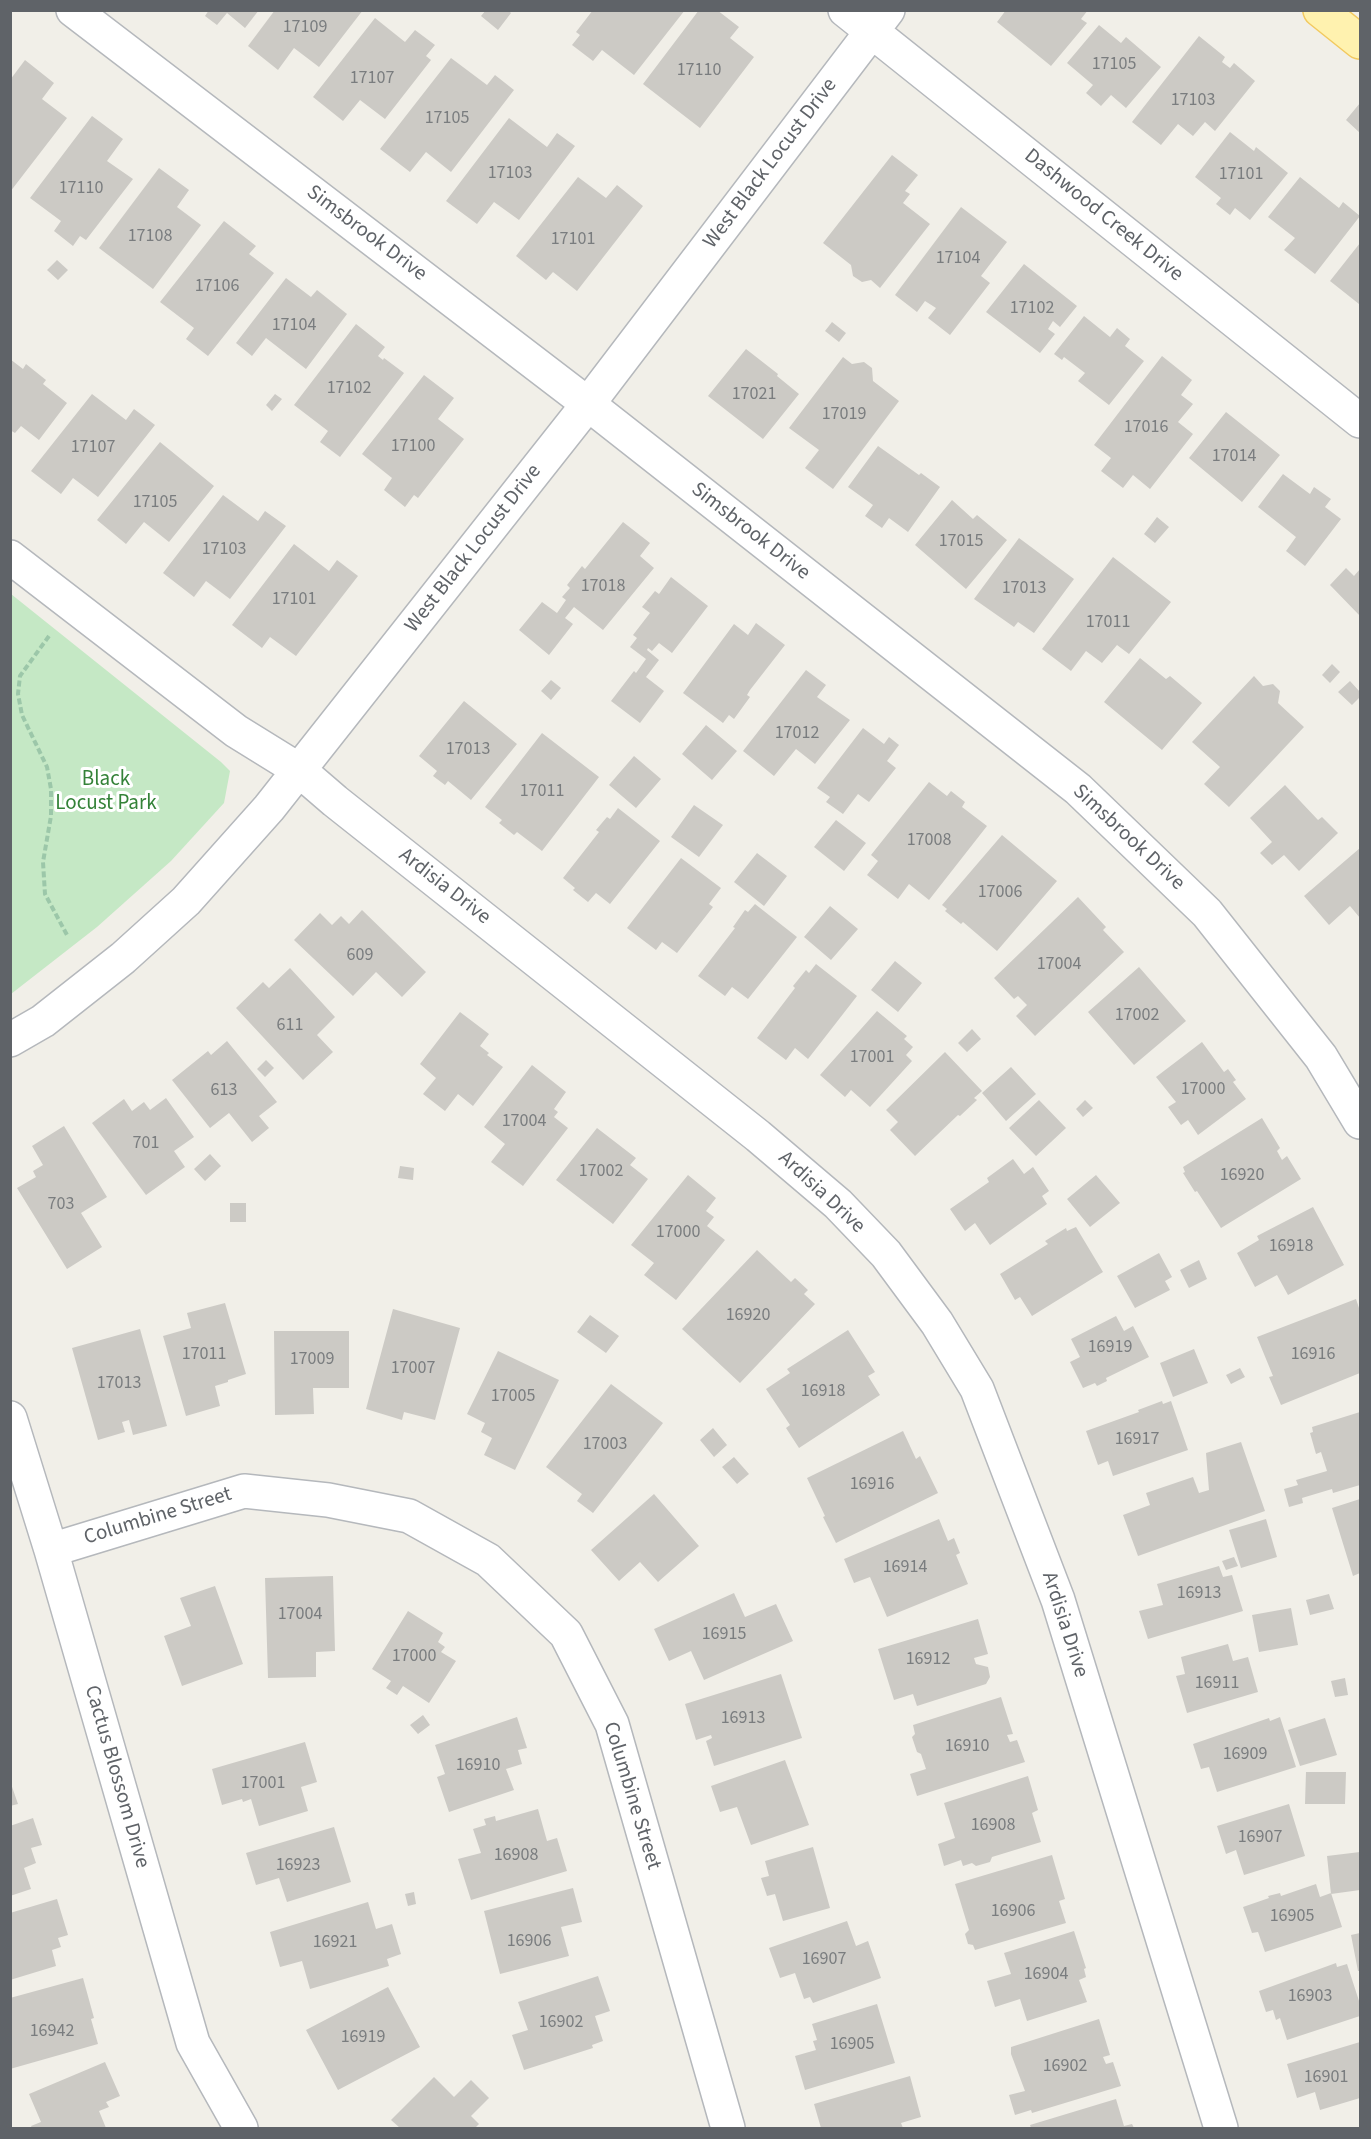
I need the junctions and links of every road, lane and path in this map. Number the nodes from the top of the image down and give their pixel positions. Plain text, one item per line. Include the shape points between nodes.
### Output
1 (73, 10) edge
2 (845, 10) edge
3 (1320, 10) edge
4 (880, 21) edge
5 (1360, 42) edge
6 (588, 404) junction
7 (1360, 422) edge
8 (10, 557) edge
9 (49, 636) dead end
10 (299, 770) junction
11 (67, 935) dead end
12 (10, 1041) edge
13 (1360, 1122) edge
14 (10, 1418) edge
15 (51, 1550) junction
16 (240, 2128) edge
17 (728, 2128) edge
18 (1221, 2128) edge

1 - 6 street, Simsbrook Drive
2 - 4 street, Dashwood Creek Drive
3 - 5 main road
4 - 6 street, West Black Locust Drive
4 - 7 street, Dashwood Creek Drive
6 - 10 street, West Black Locust Drive
6 - 13 street, Simsbrook Drive via 1078,789 1207,913 1321,1057
8 - 10 street, Ardisia Drive via 236,731
9 - 11 path via 20,676 18,694 22,715 47,768 51,816 43,862 45,894
10 - 12 street, West Black Locust Drive via 186,901 114,965 43,1021
10 - 18 street, Ardisia Drive via 749,1128 838,1204 886,1254 937,1323 977,1389 1058,1600
14 - 15 street, Cactus Blossom Drive
15 - 16 street, Cactus Blossom Drive via 193,2043
15 - 17 street, Columbine Street via 244,1491 328,1500 410,1516 488,1560 566,1634 612,1724

